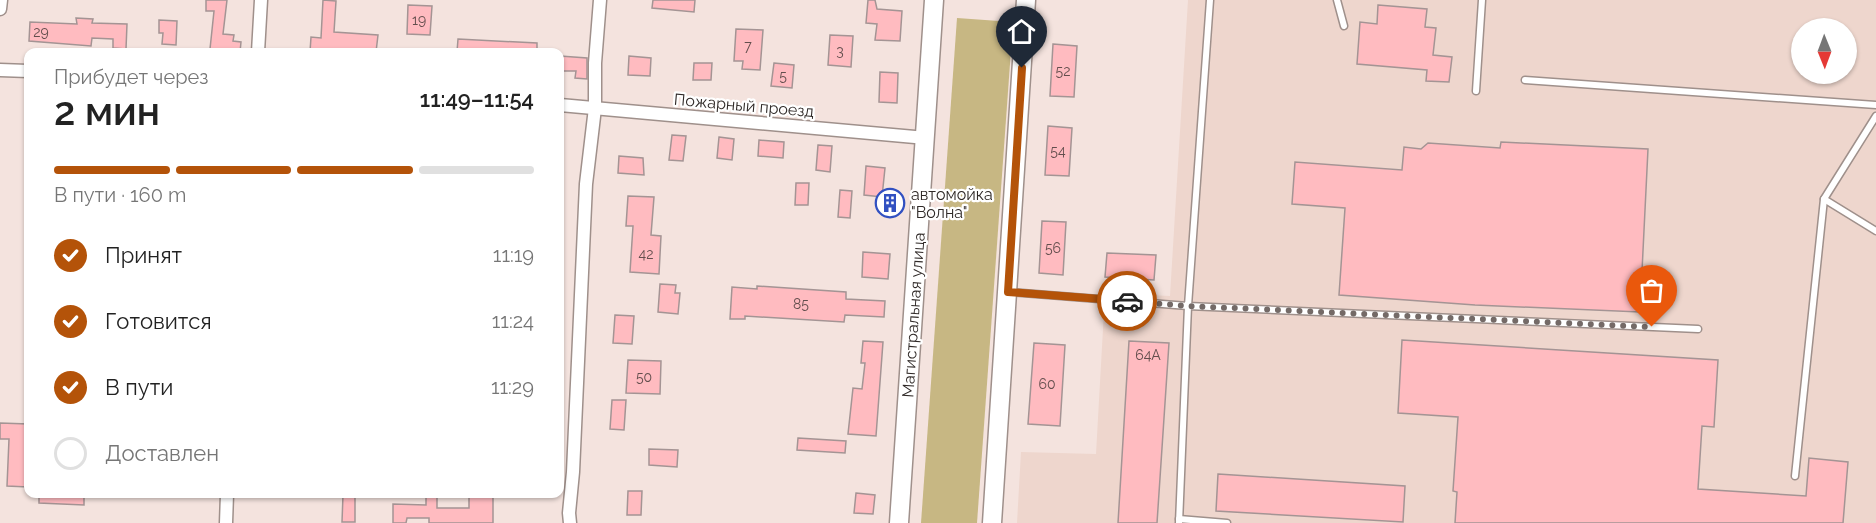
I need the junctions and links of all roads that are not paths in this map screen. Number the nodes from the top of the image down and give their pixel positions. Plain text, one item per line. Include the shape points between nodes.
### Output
1 (1, 0) edge
2 (261, 0) edge
3 (600, 0) edge
4 (934, 0) edge
5 (1026, 0) edge
6 (1210, 0) edge
7 (1337, 0) edge
8 (1482, 0) edge
9 (0, 9) edge
10 (1344, 26) dead end
11 (258, 48) edge
12 (0, 70) edge
13 (24, 71) edge
14 (1526, 80) dead end
15 (1476, 91) dead end
16 (564, 105) edge
17 (1876, 105) edge
18 (595, 108) junction
19 (1876, 116) edge
20 (926, 138) junction
21 (1824, 199) junction
22 (1876, 231) edge
23 (1008, 292) junction
24 (1188, 306) junction
25 (1698, 329) dead end
26 (1795, 476) dead end
27 (228, 498) edge
28 (1179, 521) edge
29 (226, 523) edge
30 (570, 523) edge
31 (899, 523) edge
32 (992, 523) edge
33 (1227, 523) edge

1 - 9 street
2 - 11 street
3 - 18 street
4 - 20 main road, Магистральная улица
5 - 23 main road
6 - 24 lane
7 - 10 lane
8 - 15 lane
12 - 13 street
14 - 17 lane
16 - 18 street, Пожарный проезд
18 - 20 street, Пожарный проезд
18 - 30 street via 586,183
19 - 21 lane
20 - 31 main road, Магистральная улица
21 - 22 lane
21 - 26 lane
23 - 24 lane
23 - 32 main road
24 - 25 lane
24 - 28 lane
27 - 29 street
28 - 33 lane

